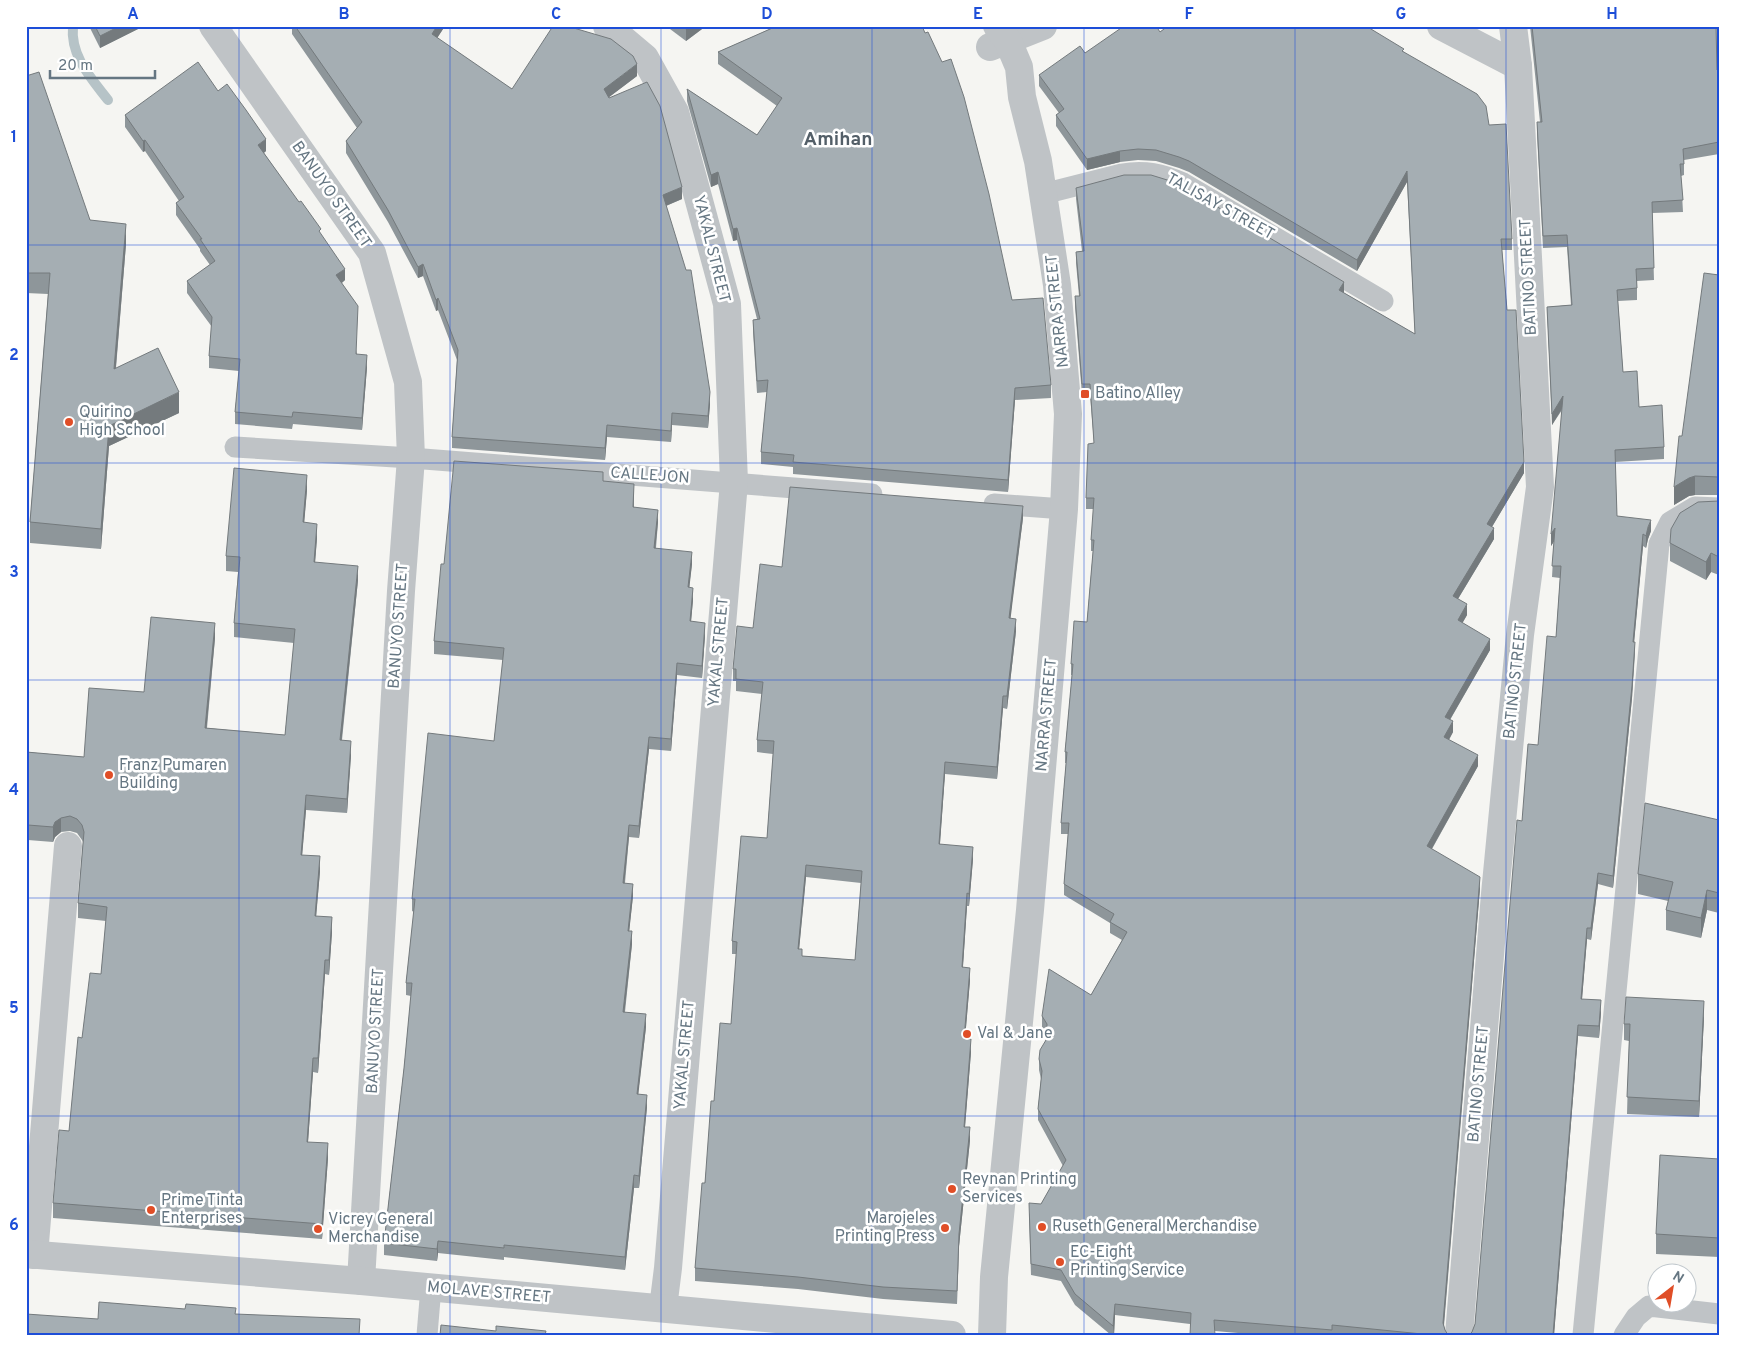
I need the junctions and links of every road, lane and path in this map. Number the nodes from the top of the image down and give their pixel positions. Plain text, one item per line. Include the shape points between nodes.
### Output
1 (213, 26) edge
2 (607, 26) edge
3 (1043, 26) edge
4 (1441, 26) edge
5 (1513, 26) edge
6 (996, 35) edge
7 (1518, 66) junction
8 (1043, 194) junction
9 (1383, 301) dead end
10 (235, 447) dead end
11 (410, 458) junction
12 (734, 482) junction
13 (891, 495) edge
14 (970, 502) edge
15 (1719, 508) edge
16 (1064, 509) junction
17 (68, 846) dead end
18 (30, 1255) edge
19 (361, 1281) junction
20 (431, 1288) junction
21 (663, 1308) junction
22 (1719, 1314) edge
23 (427, 1335) edge
24 (952, 1335) edge
25 (992, 1335) edge
26 (1459, 1335) edge
27 (1583, 1335) edge
28 (1624, 1335) edge

1 - 11 street, BANUYO STREET via 372,253 408,382
2 - 12 street, YAKAL STREET via 645,58 676,112 726,304
3 - 6 street
4 - 7 street
5 - 7 street, BATINO STREET
6 - 8 street, NARRA STREET via 1019,68
7 - 26 street, BATINO STREET via 1540,487 1520,635 1494,894
8 - 9 lane, TALISAY STREET via 1128,173 1165,175
8 - 16 street, NARRA STREET via 1057,285 1068,414
10 - 11 lane, CALLEJON
11 - 12 lane, CALLEJON
11 - 19 street, BANUYO STREET
12 - 13 lane, CALLEJON
12 - 21 street, YAKAL STREET
14 - 16 lane
15 - 27 lane via 1695,507 1670,522 1659,544
16 - 25 street, NARRA STREET via 1030,910 994,1277
17 - 18 street
18 - 19 street, MOLAVE STREET
19 - 20 street, MOLAVE STREET
20 - 21 street, MOLAVE STREET
20 - 23 lane
21 - 24 street, MOLAVE STREET
22 - 28 lane via 1649,1306 1636,1317

